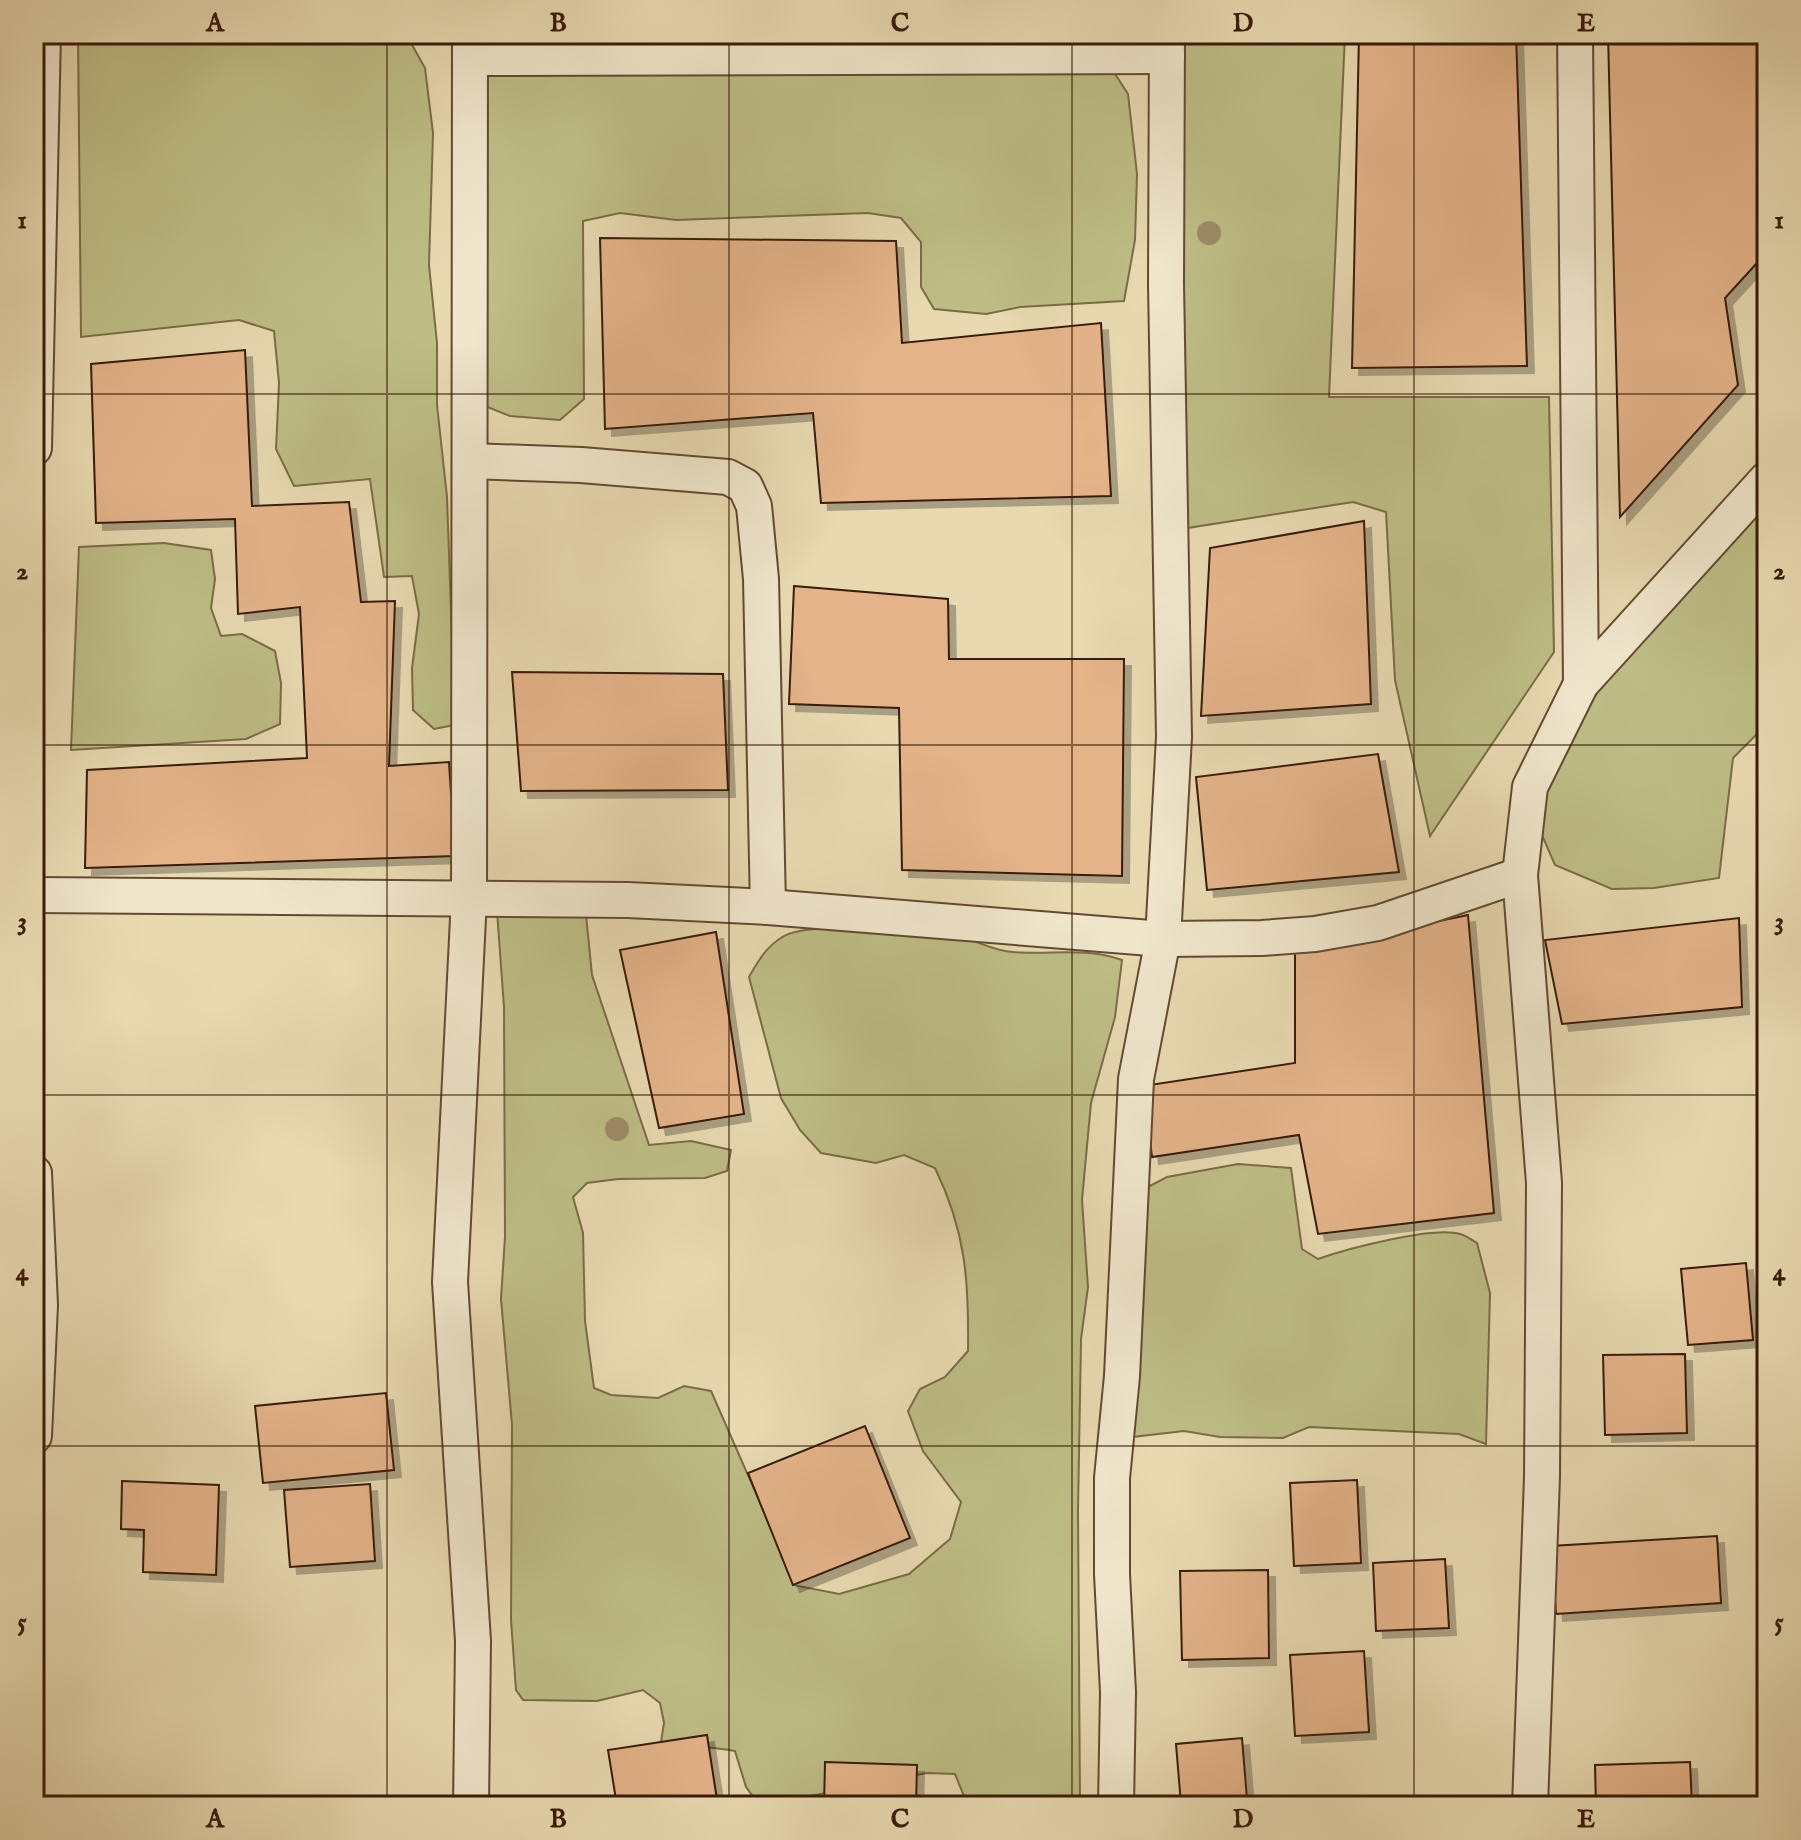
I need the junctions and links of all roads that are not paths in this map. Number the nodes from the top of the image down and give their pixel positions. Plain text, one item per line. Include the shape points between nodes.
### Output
1 (43, 34) edge
2 (1575, 34) edge
3 (1167, 45) edge
4 (470, 46) edge
5 (34, 448) edge
6 (470, 461) junction
7 (1767, 479) edge
8 (1581, 684) junction
9 (1520, 875) junction
10 (34, 895) edge
11 (469, 898) junction
12 (768, 907) junction
13 (1163, 939) junction
14 (34, 1173) edge
15 (34, 1436) edge
16 (471, 1806) edge
17 (1116, 1806) edge
18 (1530, 1806) edge

1 - 5 street
2 - 8 street
3 - 4 street
3 - 13 street via 1167,460 1174,737
4 - 6 street
6 - 11 street
6 - 12 street via 728,477 745,486 754,506 761,579
7 - 8 street
8 - 9 street via 1530,787
9 - 13 street via 1378,923 1315,934
9 - 18 street via 1544,1183 1542,1477
10 - 11 street
11 - 12 street
11 - 16 street via 450,1282 473,1641
12 - 13 street
13 - 17 street via 1136,1079 1124,1347 1112,1478
14 - 15 street via 40,1305

